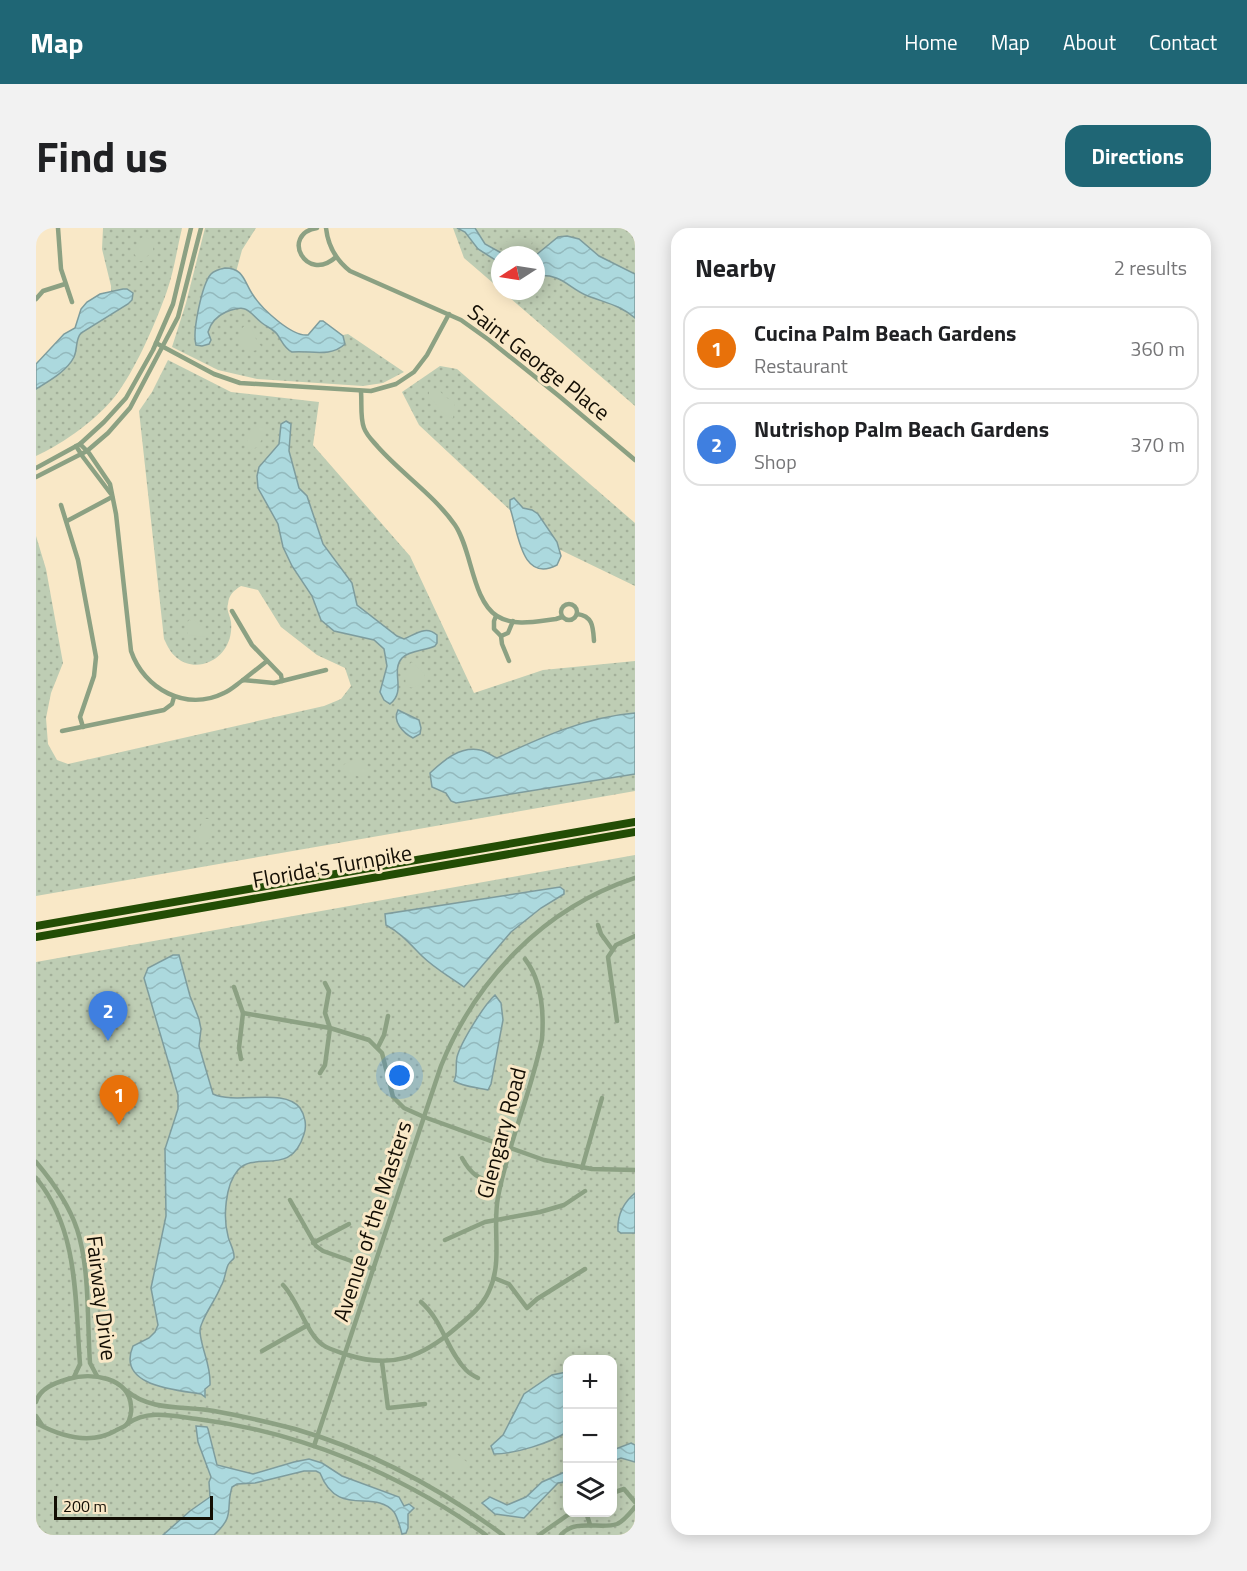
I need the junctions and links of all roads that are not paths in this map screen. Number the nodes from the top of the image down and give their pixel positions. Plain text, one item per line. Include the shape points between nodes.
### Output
1 (58, 228) edge
2 (191, 228) edge
3 (201, 228) edge
4 (317, 228) edge
5 (326, 228) edge
6 (336, 257) junction
7 (65, 284) junction
8 (36, 299) edge
9 (72, 302) dead end
10 (449, 314) junction
11 (156, 343) junction
12 (162, 347) junction
13 (361, 392) junction
14 (78, 445) junction
15 (87, 450) junction
16 (81, 454) junction
17 (635, 460) edge
18 (36, 468) edge
19 (36, 477) edge
20 (111, 496) junction
21 (61, 505) dead end
22 (67, 521) junction
23 (232, 611) dead end
24 (496, 615) junction
25 (577, 615) junction
26 (562, 617) junction
27 (513, 621) junction
28 (501, 636) junction
29 (594, 641) dead end
30 (508, 660) dead end
31 (267, 661) junction
32 (326, 670) dead end
33 (243, 680) junction
34 (282, 681) junction
35 (174, 697) junction
36 (83, 727) junction
37 (62, 731) dead end
38 (635, 822) edge
39 (635, 832) edge
40 (635, 878) edge
41 (598, 925) dead end
42 (36, 926) edge
43 (635, 936) edge
44 (36, 937) edge
45 (612, 948) junction
46 (525, 959) dead end
47 (325, 983) dead end
48 (234, 987) dead end
49 (243, 1013) junction
50 (388, 1016) dead end
51 (617, 1021) dead end
52 (330, 1028) junction
53 (378, 1047) junction
54 (242, 1059) dead end
55 (320, 1073) dead end
56 (602, 1098) dead end
57 (424, 1117) junction
58 (512, 1149) junction
59 (462, 1158) dead end
60 (36, 1162) edge
61 (582, 1168) junction
62 (635, 1170) edge
63 (36, 1178) edge
64 (501, 1185) junction
65 (585, 1191) dead end
66 (290, 1200) dead end
67 (496, 1221) junction
68 (349, 1224) dead end
69 (445, 1240) dead end
70 (313, 1243) junction
71 (374, 1269) junction
72 (585, 1269) dead end
73 (494, 1278) junction
74 (283, 1285) dead end
75 (421, 1302) dead end
76 (308, 1325) junction
77 (446, 1338) junction
78 (262, 1351) dead end
79 (345, 1354) junction
80 (382, 1362) junction
81 (98, 1376) junction
82 (74, 1377) junction
83 (477, 1378) dead end
84 (127, 1391) junction
85 (37, 1395) edge
86 (36, 1402) edge
87 (425, 1404) dead end
88 (36, 1416) edge
89 (36, 1423) edge
90 (127, 1424) junction
91 (44, 1428) junction
92 (318, 1437) junction
93 (314, 1446) junction
94 (617, 1492) edge
95 (635, 1502) edge
96 (635, 1507) edge
97 (565, 1517) edge
98 (588, 1517) edge
99 (556, 1523) junction
100 (590, 1525) junction
101 (562, 1534) edge
102 (486, 1535) edge
103 (503, 1535) edge
104 (540, 1535) edge

1 - 7 street
2 - 11 street via 178,291
3 - 12 street via 183,303
4 - 6 street via 302,236 302,256 318,265
5 - 6 street
6 - 10 street, Saint George Place via 358,275
7 - 8 street via 43,291
7 - 9 street
10 - 13 street, Saint George Place via 414,372 389,387
10 - 17 street, Saint George Place via 489,340
11 - 12 street, Saint George Place
11 - 14 street via 126,398
12 - 13 street, Saint George Place via 240,383
12 - 15 street via 130,408
13 - 24 street via 363,426 368,436 439,505 456,527 482,598
14 - 15 street
14 - 16 street
14 - 18 street
15 - 16 street
15 - 20 street via 110,484
16 - 19 street
16 - 20 street
20 - 22 street
20 - 35 street via 131,651 151,683
21 - 22 street
22 - 36 street via 96,657 80,717
23 - 31 street via 243,633
24 - 27 street
24 - 28 street via 494,629
25 - 26 street via 571,620
25 - 26 street via 575,606 567,604 561,609
25 - 29 street via 590,620
26 - 27 street
27 - 28 street via 508,633
28 - 30 street
31 - 33 street
31 - 34 street
32 - 34 street
33 - 34 street via 266,684
33 - 35 street via 210,698
35 - 36 street via 164,710
36 - 37 street
38 - 42 highway, Florida's Turnpike
39 - 44 highway, Florida's Turnpike
40 - 57 street, Avenue of the Masters via 567,910 504,964 461,1024 441,1066
41 - 45 street
43 - 45 street
45 - 51 street via 608,965
46 - 58 street, Glengary Road via 537,981 543,1027 540,1052
47 - 52 street via 329,991 325,1013
48 - 49 street
49 - 52 street
49 - 54 street via 239,1048
50 - 53 street
52 - 53 street
52 - 55 street via 325,1065
53 - 57 street via 393,1097 404,1108
56 - 61 street
57 - 58 street
57 - 71 street, Avenue of the Masters
58 - 61 street
58 - 64 street, Glengary Road
59 - 64 street via 470,1171
60 - 81 street, Fairway Drive via 50,1179 77,1229 84,1266 90,1363
61 - 62 street
63 - 82 street, Fairway Drive via 66,1234 73,1268 80,1364
64 - 67 street, Glengary Road
65 - 67 street via 564,1205
66 - 70 street
67 - 69 street via 478,1224
67 - 73 street, Glengary Road
68 - 70 street
70 - 71 street via 323,1251
71 - 79 street, Avenue of the Masters
72 - 73 street via 527,1308 509,1284
73 - 77 street, Glengary Road via 476,1311
74 - 76 street, Glengary Road
75 - 77 street
76 - 78 street
76 - 79 street, Glengary Road via 320,1343
77 - 80 street, Glengary Road via 415,1355
77 - 83 street via 466,1370
79 - 80 street, Glengary Road
79 - 92 street, Avenue of the Masters
80 - 87 street via 388,1408
81 - 82 street
81 - 84 street
82 - 85 street
84 - 90 street via 131,1413
84 - 92 street via 151,1404 235,1415
85 - 86 street
88 - 91 street
89 - 91 street
90 - 91 street via 106,1436 78,1439
90 - 93 street via 151,1414 174,1416 248,1428
92 - 93 street, Avenue of the Masters
92 - 103 street via 422,1482
93 - 102 street via 416,1491
94 - 95 street via 624,1490
96 - 100 street via 621,1523
97 - 99 street
98 - 100 street
99 - 101 street
99 - 104 street
100 - 101 street via 566,1529

